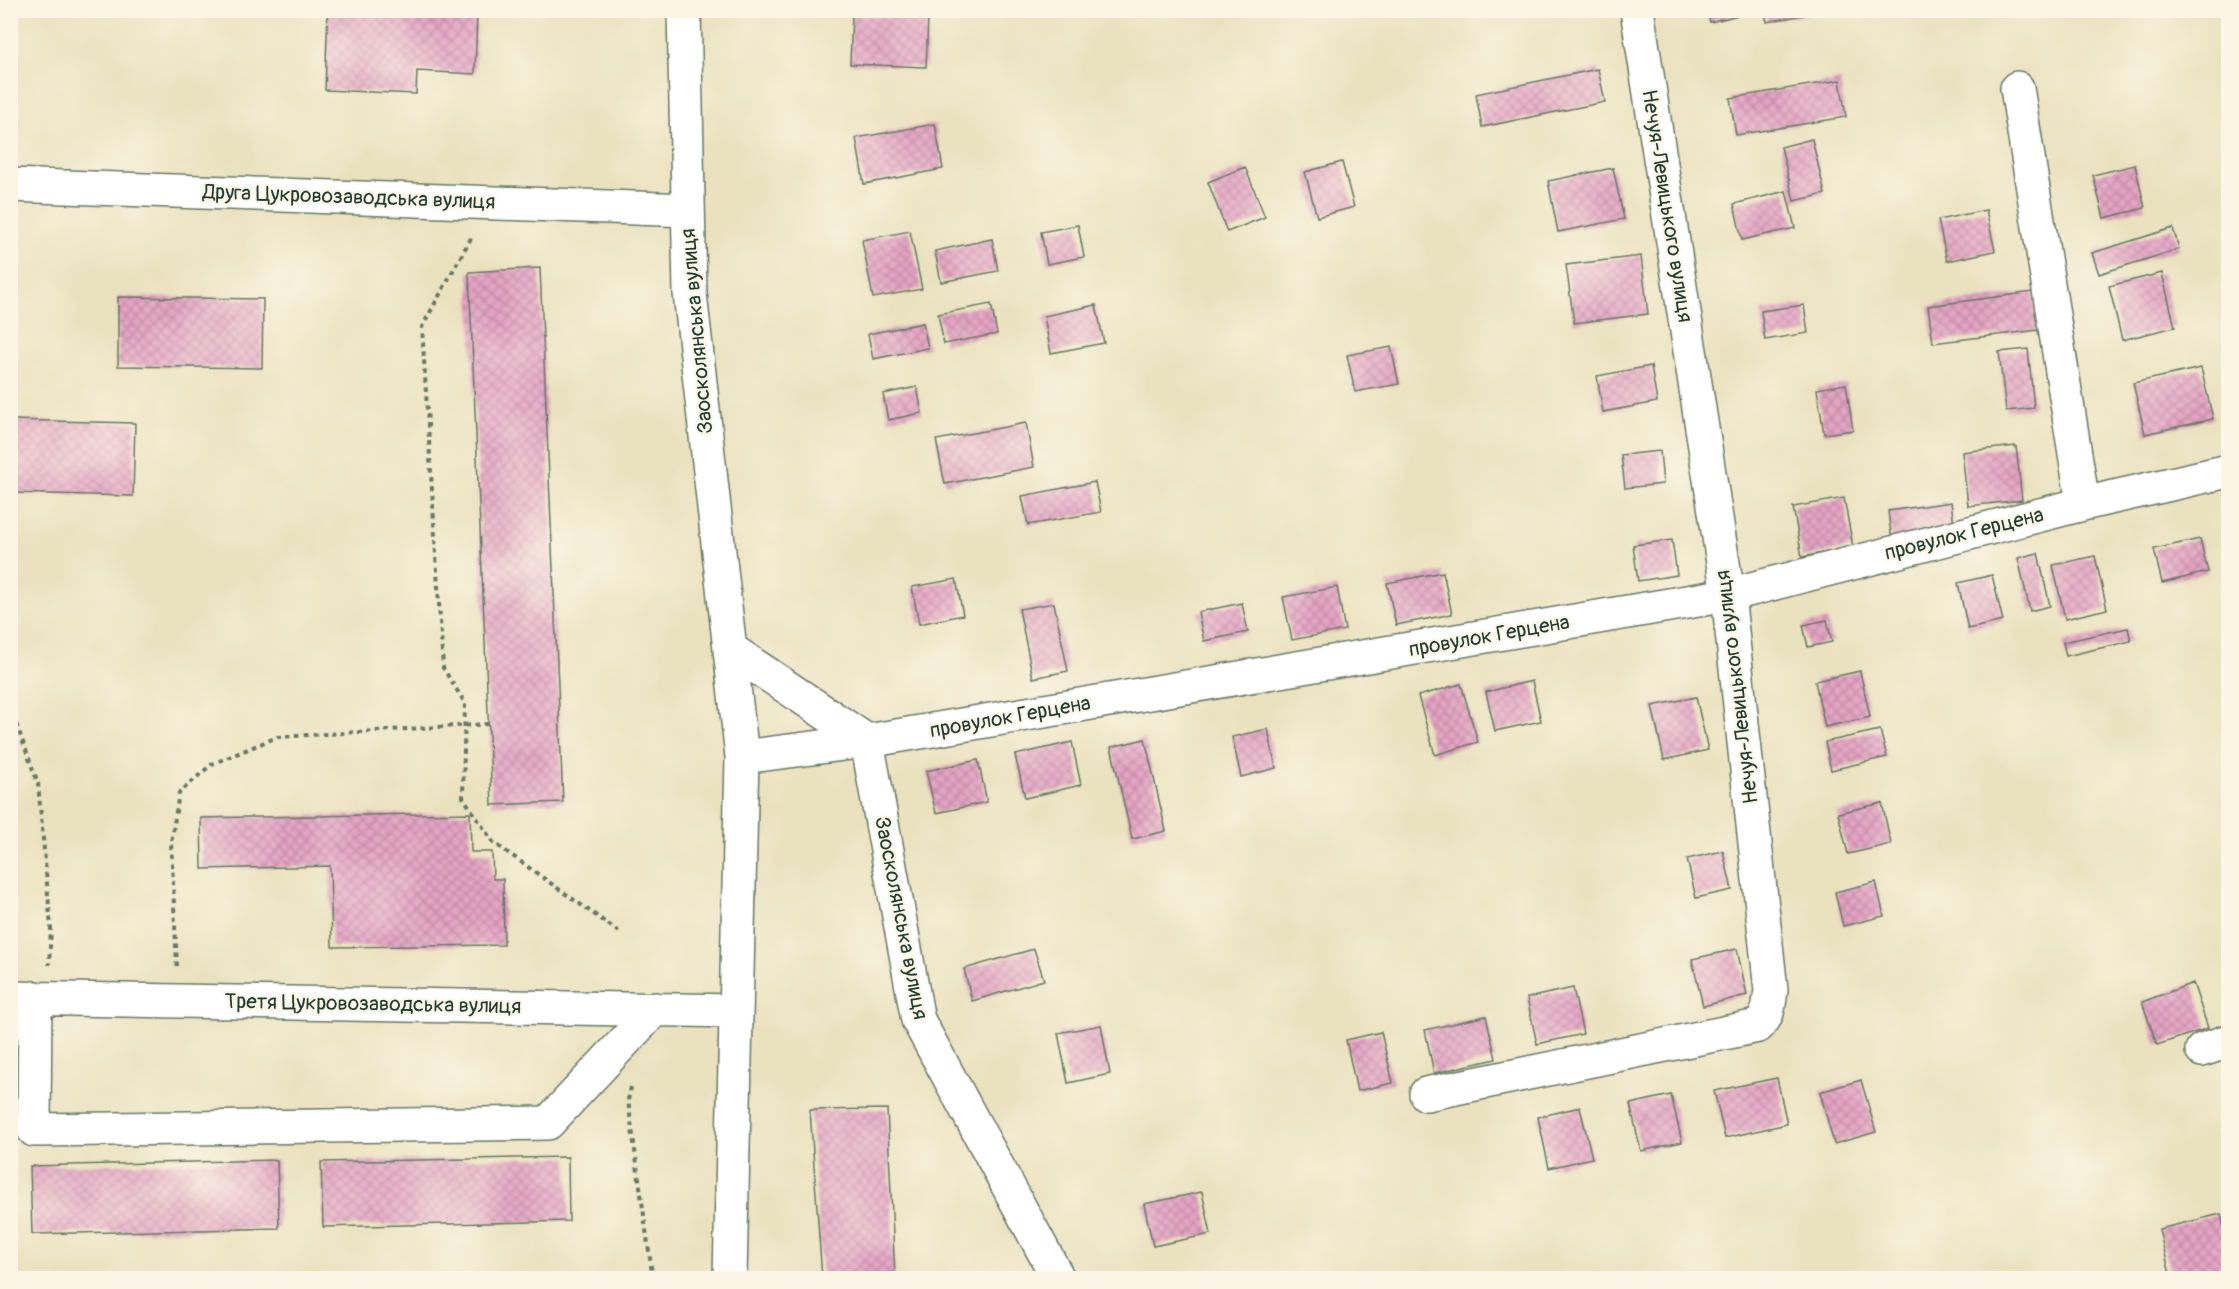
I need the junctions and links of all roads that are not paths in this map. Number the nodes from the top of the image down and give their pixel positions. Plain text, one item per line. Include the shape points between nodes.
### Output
1 (684, 10) edge
2 (1637, 10) edge
3 (2017, 88) dead end
4 (10, 184) edge
5 (688, 210) junction
6 (2229, 471) edge
7 (2083, 504) junction
8 (1728, 595) junction
9 (729, 649) junction
10 (867, 741) junction
11 (742, 758) junction
12 (31, 998) edge
13 (655, 1009) junction
14 (736, 1011) junction
15 (1426, 1094) dead end
16 (22, 1132) edge
17 (730, 1278) edge
18 (1058, 1278) edge

1 - 5 street, Заосколянська вулиця
2 - 8 street, Нечуя-Левицького вулиця
3 - 7 street
4 - 5 street, Друга Цукровозаводська вулиця
5 - 9 street, Заосколянська вулиця via 690,293
6 - 7 street, провулок Герцена
7 - 8 street, провулок Герцена
8 - 10 street, провулок Герцена
8 - 15 street, Нечуя-Левицького вулиця via 1771,990 1765,1021 1758,1026
9 - 10 street
9 - 11 street, Заосколянська вулиця
10 - 11 street, провулок Герцена
10 - 18 street, Заосколянська вулиця via 918,1020
11 - 14 street, Заосколянська вулиця
12 - 13 street, Третя Цукровозаводська вулиця
12 - 16 street
13 - 14 street, Третя Цукровозаводська вулиця
13 - 16 street via 548,1123
14 - 17 street, Заосколянська вулиця

